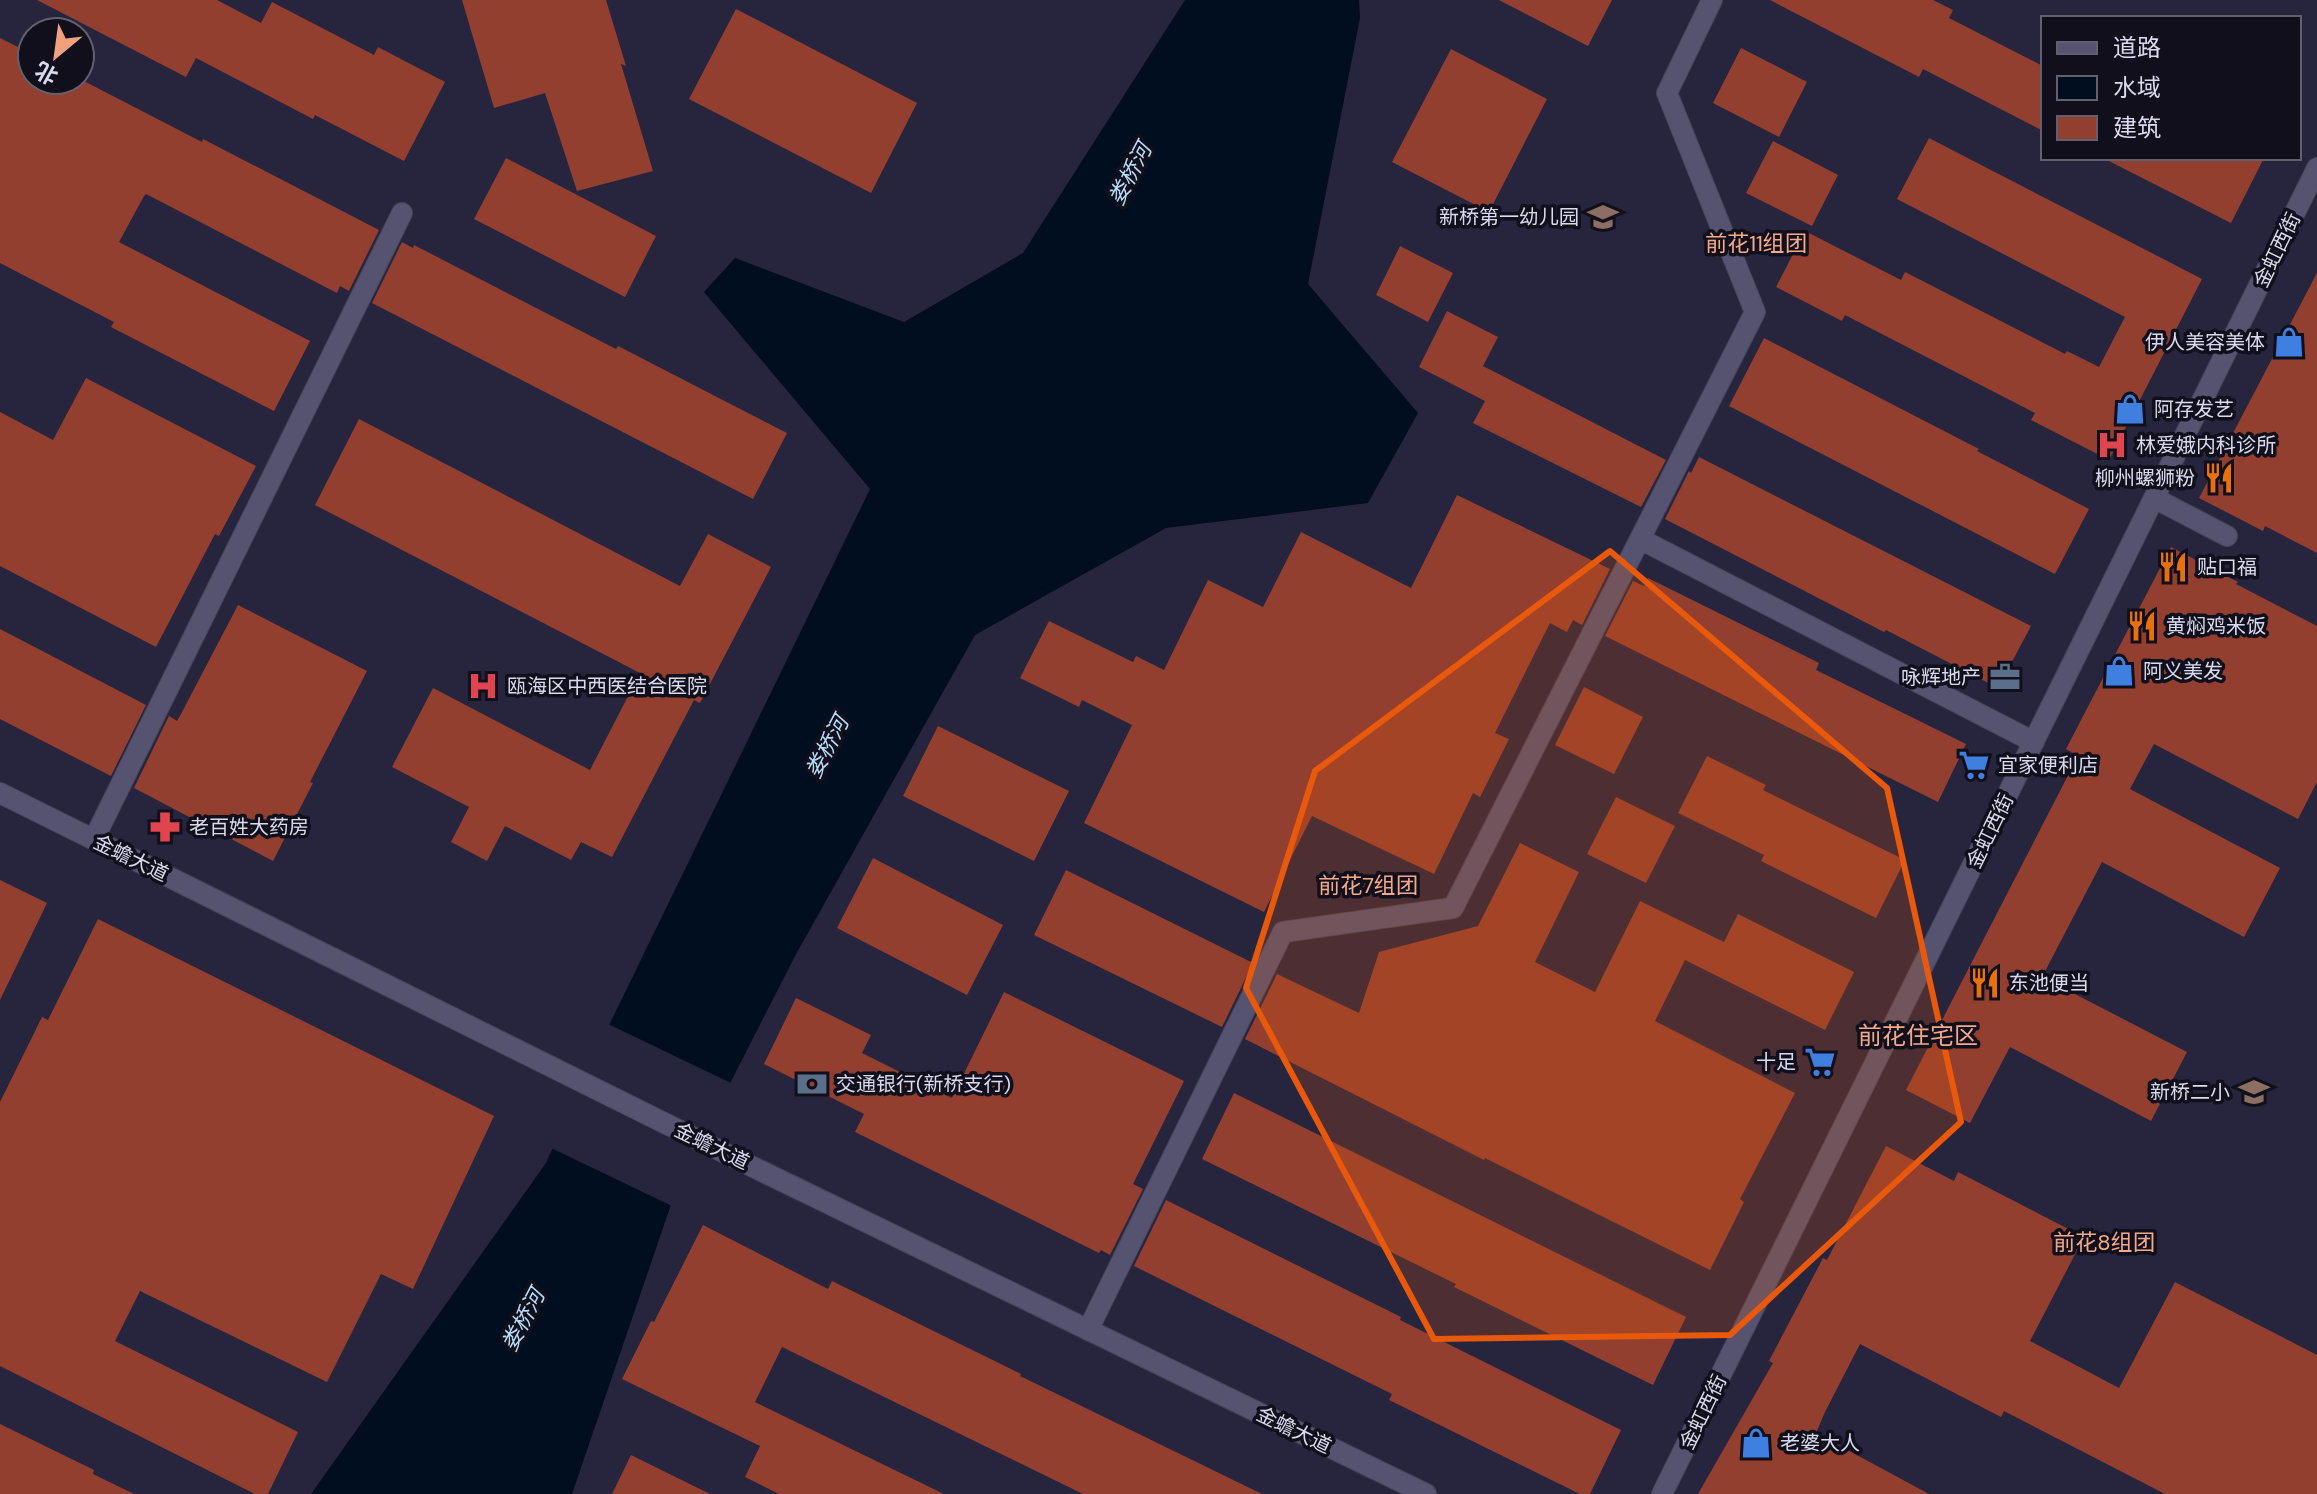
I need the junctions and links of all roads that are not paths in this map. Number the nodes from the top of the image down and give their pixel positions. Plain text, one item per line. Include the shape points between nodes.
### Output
1 (1712, 0) edge
2 (2317, 168) edge
3 (402, 213) dead end
4 (2154, 498) junction
5 (2227, 536) dead end
6 (1640, 539) junction
7 (2034, 742) junction
8 (0, 793) edge
9 (94, 839) junction
10 (1088, 1330) junction
11 (1426, 1494) edge
12 (1662, 1494) edge

1 - 6 street via 1667,93 1755,312
2 - 4 street, 金虹西街
3 - 9 street
4 - 5 street
4 - 7 street, 金虹西街
6 - 7 street
6 - 10 street via 1453,908 1283,932
7 - 12 street, 金虹西街
8 - 9 street, 金蟾大道
9 - 10 street, 金蟾大道
10 - 11 street, 金蟾大道

